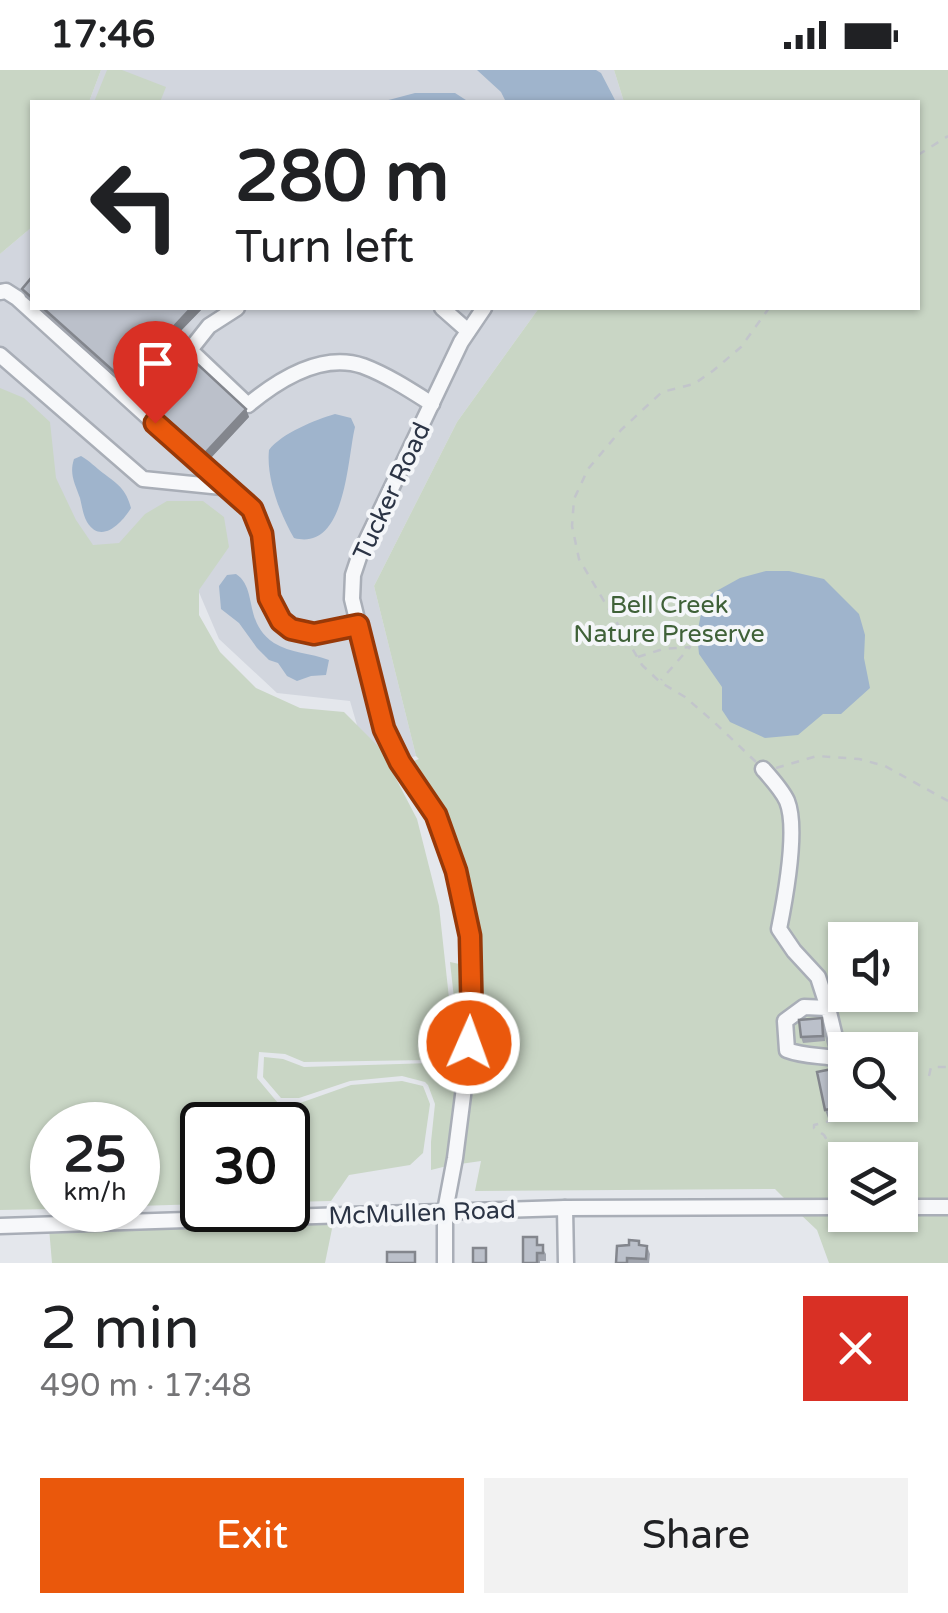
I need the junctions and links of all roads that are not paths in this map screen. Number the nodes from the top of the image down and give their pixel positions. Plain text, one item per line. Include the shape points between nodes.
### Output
1 (0, 292) edge
2 (30, 310) edge
3 (30, 310) edge
4 (234, 310) edge
5 (444, 310) edge
6 (483, 310) edge
7 (468, 330) junction
8 (0, 354) edge
9 (432, 404) junction
10 (228, 487) junction
11 (358, 625) junction
12 (763, 769) road end
13 (828, 1008) joint
14 (828, 1058) edge
15 (918, 1207) edge
16 (948, 1207) edge
17 (566, 1208) junction
18 (828, 1208) edge
19 (445, 1210) junction
20 (0, 1226) edge
21 (445, 1263) edge
22 (566, 1263) edge

1 - 3 street
2 - 10 street
4 - 9 street via 190,350 248,405 270,387 324,364 358,364
5 - 7 street
6 - 7 street, Tucker Road
7 - 9 street, Tucker Road
8 - 10 street via 143,478
9 - 11 street, Tucker Road via 353,575
10 - 11 street via 258,521 269,598 281,621 314,634
11 - 19 street, Tucker Road via 384,729 436,815 470,936 472,1025
12 - 13 street via 787,802 790,828 780,928 818,978
13 - 14 street via 804,1007 785,1021 786,1050
15 - 16 street
17 - 18 street, McMullen Road
17 - 19 street, McMullen Road
17 - 22 street
19 - 20 street, McMullen Road
19 - 21 street, Tucker Road

